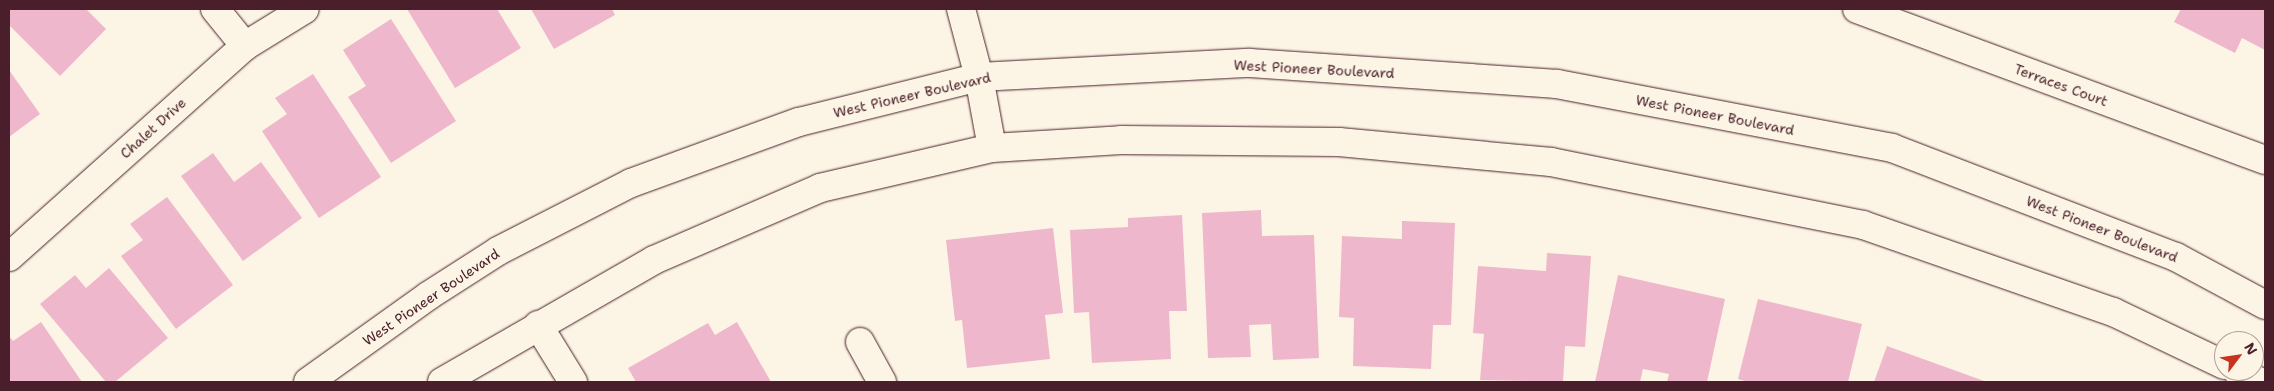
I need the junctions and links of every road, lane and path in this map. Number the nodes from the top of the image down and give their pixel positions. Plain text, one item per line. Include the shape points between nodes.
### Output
1 (215, 9) edge
2 (305, 9) edge
3 (962, 9) edge
4 (1857, 9) edge
5 (245, 46) junction
6 (979, 77) junction
7 (992, 148) junction
8 (2265, 160) edge
9 (9, 257) edge
10 (2265, 305) edge
11 (538, 325) junction
12 (860, 342) dead end
13 (2214, 360) edge
14 (472, 374) edge
15 (308, 382) edge
16 (442, 382) edge
17 (573, 382) edge
18 (882, 382) edge

1 - 5 main road
2 - 5 main road, Chalet Drive
3 - 6 main road
4 - 8 main road, Terraces Court
5 - 9 main road, Chalet Drive
6 - 7 main road
6 - 10 main road, West Pioneer Boulevard via 1250,63 1557,84 1892,148 2176,258
6 - 15 main road, West Pioneer Boulevard via 799,122 631,183 498,251 428,296
7 - 11 main road via 820,188 654,260
7 - 13 main road via 1121,140 1339,142 1551,162 1863,225 2113,312
11 - 14 main road
11 - 17 main road
12 - 18 main road
14 - 16 main road

